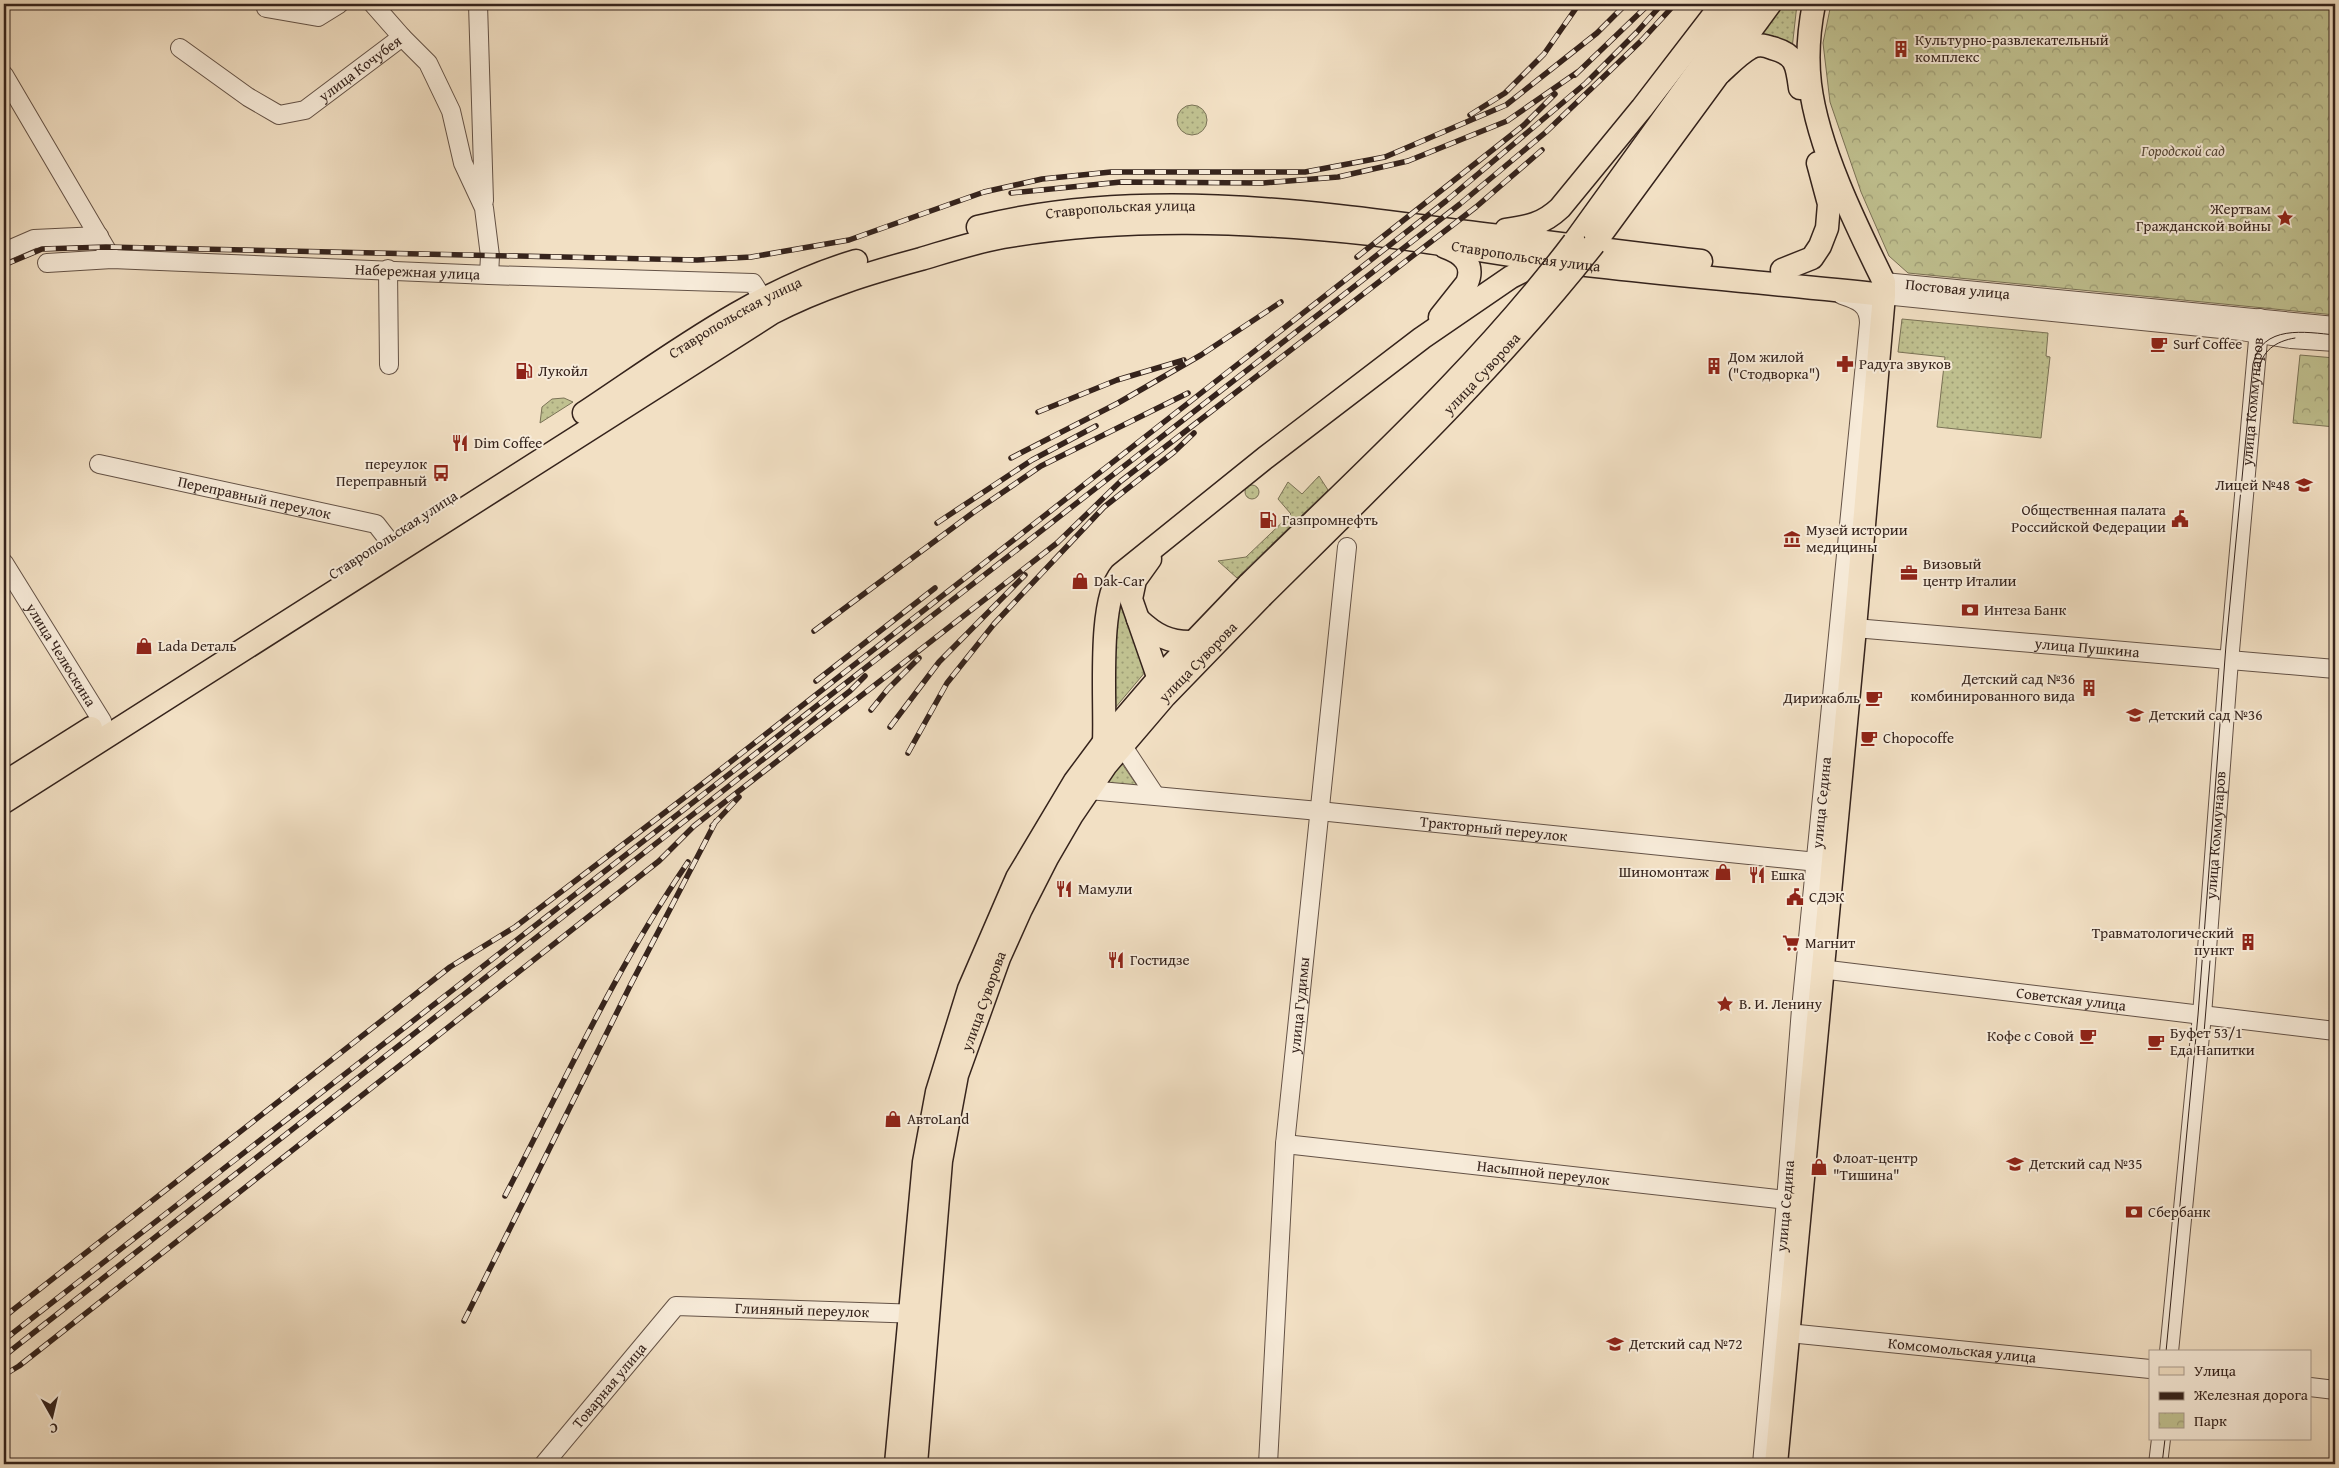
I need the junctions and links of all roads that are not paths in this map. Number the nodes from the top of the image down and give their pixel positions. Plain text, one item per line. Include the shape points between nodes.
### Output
1 (339, 4) edge
2 (372, 4) edge
3 (478, 4) edge
4 (1722, 4) edge
5 (1746, 4) edge
6 (1770, 4) edge
7 (1814, 4) edge
8 (266, 8) dead end
9 (402, 37) junction
10 (180, 48) dead end
11 (1720, 73) junction
12 (4, 75) edge
13 (1699, 86) junction
14 (484, 208) junction
15 (1472, 232) junction
16 (100, 236) junction
17 (1432, 243) junction
18 (1579, 247) joint
19 (4, 252) edge
20 (112, 259) junction
21 (1545, 260) junction
22 (47, 263) dead end
23 (1621, 269) joint
24 (388, 270) junction
25 (1782, 270) junction
26 (489, 275) junction
27 (1884, 288) junction
28 (1824, 289) junction
29 (768, 305) junction
30 (2335, 326) edge
31 (2259, 327) junction
32 (1422, 338) junction
33 (2335, 342) edge
34 (389, 365) dead end
35 (99, 464) dead end
36 (1171, 533) junction
37 (392, 545) junction
38 (1347, 547) dead end
39 (4, 563) edge
40 (1255, 591) junction
41 (1131, 593) junction
42 (1109, 597) junction
43 (1138, 619) junction
44 (1847, 628) junction
45 (1193, 642) junction
46 (2229, 660) junction
47 (2335, 669) edge
48 (1162, 687) junction
49 (102, 721) junction
50 (1113, 744) junction
51 (4, 783) edge
52 (1082, 786) junction
53 (1155, 795) junction
54 (4, 802) edge
55 (1319, 811) junction
56 (1824, 863) junction
57 (1814, 968) junction
58 (2202, 1015) junction
59 (2335, 1031) edge
60 (1285, 1144) junction
61 (1794, 1201) junction
62 (676, 1306) joint
63 (919, 1314) junction
64 (1781, 1332) junction
65 (2170, 1350) edge
66 (2149, 1370) edge
67 (2312, 1387) edge
68 (2335, 1390) edge
69 (2161, 1440) edge
70 (544, 1464) edge
71 (896, 1464) edge
72 (916, 1464) edge
73 (1268, 1464) edge
74 (1762, 1464) edge
75 (1776, 1464) edge
76 (2158, 1464) edge

1 - 8 street via 318,17
2 - 9 street
3 - 14 street, улица Кочубея
4 - 15 main road via 1636,115 1548,219 1534,226
5 - 13 main road, улица Суворова
6 - 11 main road, улица Суворова
7 - 27 main road via 1810,82 1815,114 1842,190
9 - 10 street, улица Кочубея via 305,110 279,115
9 - 14 street, улица Кочубея via 428,63 451,111 463,163
11 - 13 main road, улица Суворова
11 - 25 main road via 1748,49 1758,45 1789,54 1798,70 1808,132 1830,204 1830,217 1812,258
12 - 16 street
13 - 40 main road, улица Суворова, bridge via 1594,244 1507,348 1422,437
14 - 26 street, улица Кочубея
15 - 18 main road, Ставропольская улица
15 - 29 main road, Ставропольская улица via 1256,208 1167,206 1072,211 994,223 900,248 806,278
16 - 19 street via 34,239
16 - 20 street
17 - 21 main road, Ставропольская улица
17 - 29 main road, Ставропольская улица via 1340,231 1215,223 1109,224 1047,230 966,246
17 - 32 main road, Ставропольская улица via 1463,256 1470,277
18 - 25 main road, Постовая улица
20 - 22 street, Набережная улица
20 - 24 street, Набережная улица
21 - 23 main road, Ставропольская улица
21 - 32 main road via 1511,276
23 - 28 main road, Постовая улица
24 - 26 street, Набережная улица
24 - 34 street
25 - 27 main road, Постовая улица
26 - 29 street, Набережная улица via 753,283
27 - 28 main road, Постовая улица
27 - 31 street, Постовая улица
27 - 44 main road, улица Седина
28 - 44 street, улица Седина via 1859,301 1869,316
29 - 37 main road, Ставропольская улица
30 - 31 street, Постовая улица
31 - 33 street, Постовая улица
31 - 46 street, улица Коммунаров
32 - 36 main road
35 - 37 street, Переправный переулок via 376,524
36 - 41 main road via 1135,580
36 - 42 main road via 1121,574
37 - 49 main road, Ставропольская улица
37 - 54 main road, Ставропольская улица
38 - 55 street, улица Гудимы
39 - 49 street, улица Челюскина
40 - 45 main road, улица Суворова
40 - 48 main road, улица Суворова
41 - 42 main road via 1122,591
41 - 43 main road
42 - 50 main road via 1105,630
43 - 45 main road via 1165,639
43 - 48 main road
44 - 46 street, улица Пушкина
44 - 56 main road, улица Седина
45 - 48 main road, улица Суворова
46 - 47 street, улица Пушкина
46 - 58 street, улица Коммунаров
48 - 50 main road, улица Суворова
49 - 51 main road, Ставропольская улица
50 - 52 main road, улица Суворова
50 - 53 street
52 - 53 street, Тракторный переулок
52 - 63 main road, улица Суворова via 999,958 957,1075
53 - 55 street, Тракторный переулок
55 - 56 street, Тракторный переулок
55 - 60 street, улица Гудимы
56 - 57 main road, улица Седина
57 - 58 street, Советская улица
57 - 61 main road, улица Седина
58 - 59 street, Советская улица
58 - 65 street, улица Коммунаров
60 - 61 street, Насыпной переулок
60 - 73 street, улица Гудимы
61 - 64 main road, улица Седина
62 - 63 street, Глиняный переулок
62 - 70 street, Товарная улица
63 - 71 main road, улица Суворова
63 - 72 main road, улица Суворова
64 - 66 street, Комсомольская улица
64 - 74 street, улица Седина
64 - 75 main road, улица Седина
67 - 68 street
69 - 76 street

